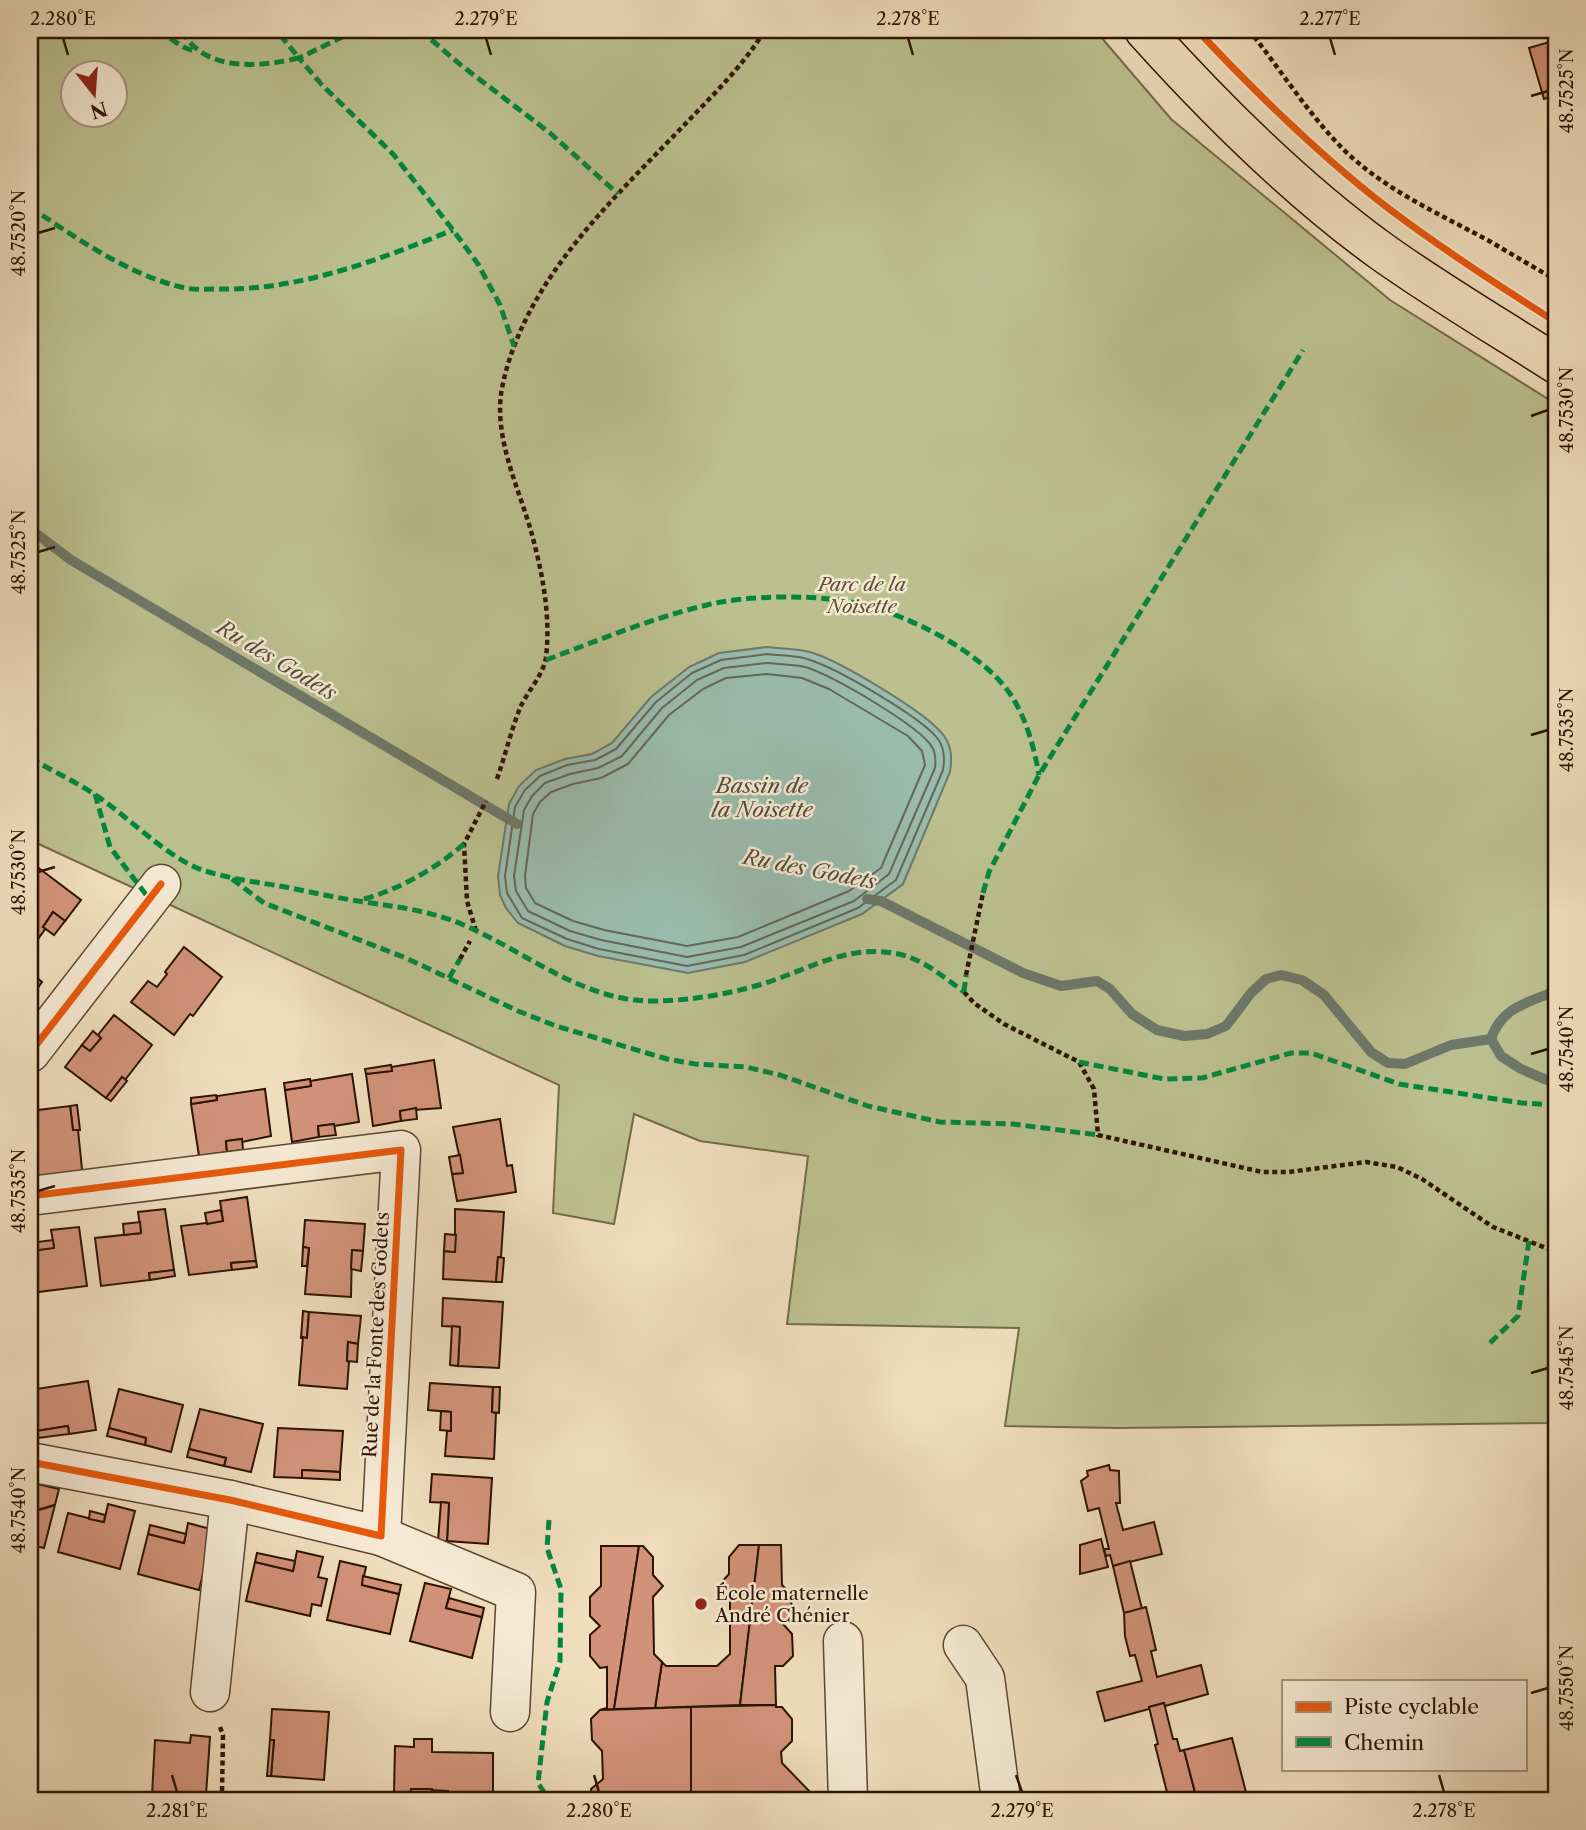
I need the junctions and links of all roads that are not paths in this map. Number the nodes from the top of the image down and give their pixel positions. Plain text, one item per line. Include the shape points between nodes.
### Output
1 (1144, 30) edge
2 (1556, 363) edge
3 (161, 884) dead end
4 (30, 1053) edge
5 (30, 1196) edge
6 (30, 1462) edge
7 (230, 1500) junction
8 (381, 1536) junction
9 (843, 1641) dead end
10 (963, 1645) dead end
11 (210, 1692) road end
12 (510, 1712) dead end
13 (848, 1800) edge
14 (1002, 1800) edge

1 - 2 main road via 1282,170 1351,227
3 - 4 street
5 - 8 street, Rue de la Fonte des Godets via 401,1150
6 - 7 street
7 - 8 street
7 - 11 street
8 - 12 street via 516,1592
9 - 13 street
10 - 14 street via 985,1678

